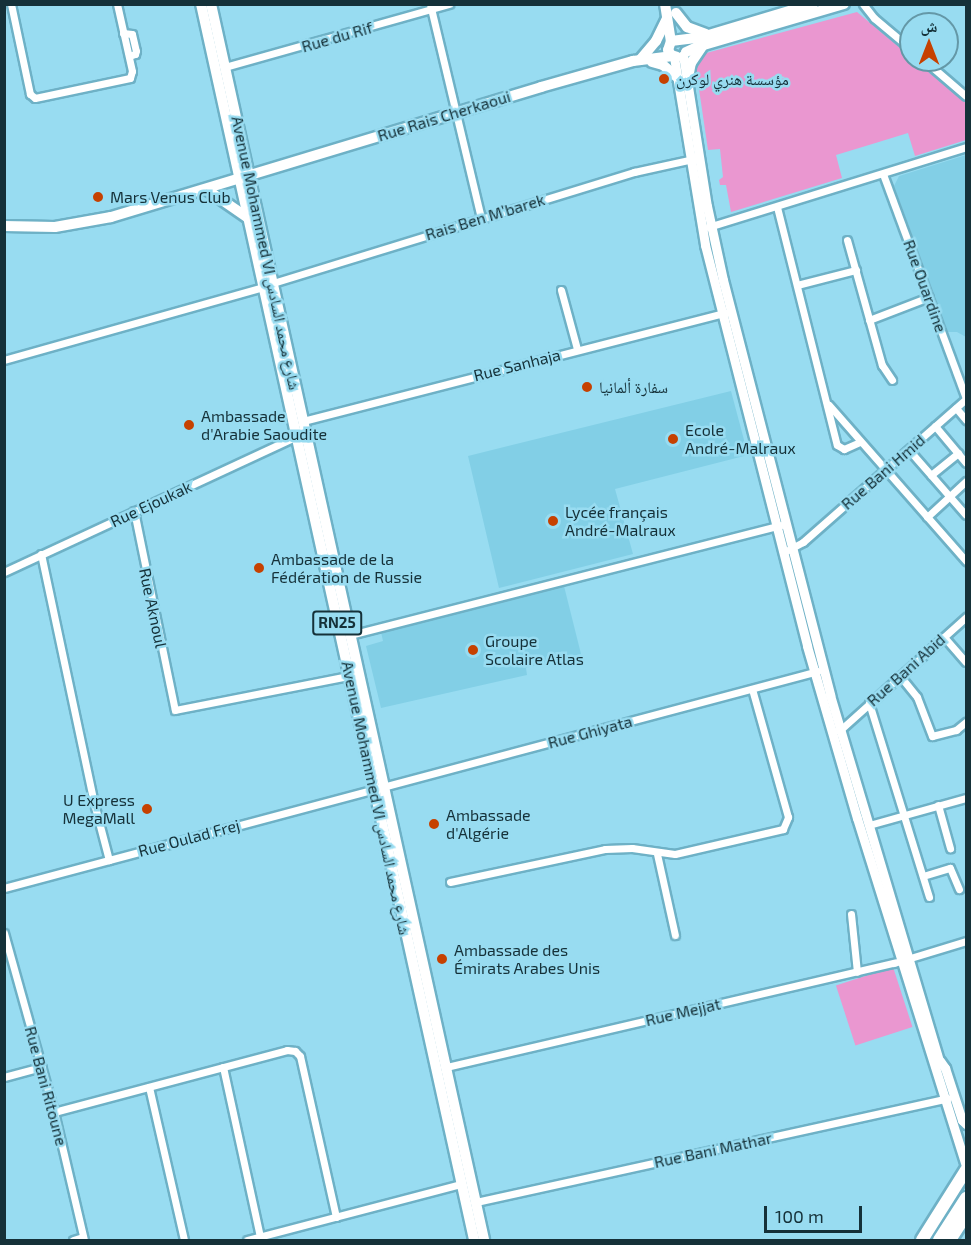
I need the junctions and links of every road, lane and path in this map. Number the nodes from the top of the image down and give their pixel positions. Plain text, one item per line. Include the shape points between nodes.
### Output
1 (10, 4) edge
2 (117, 4) edge
3 (201, 4) edge
4 (211, 4) edge
5 (449, 4) edge
6 (665, 4) edge
7 (813, 4) edge
8 (844, 4) edge
9 (863, 4) edge
10 (430, 7) edge
11 (672, 12) edge
12 (710, 34) junction
13 (899, 39) edge
14 (676, 40) junction
15 (703, 45) junction
16 (679, 55) junction
17 (640, 60) junction
18 (225, 67) junction
19 (938, 72) edge
20 (682, 80) junction
21 (966, 96) edge
22 (455, 113) junction
23 (966, 147) edge
24 (694, 158) junction
25 (883, 174) junction
26 (245, 178) junction
27 (206, 189) junction
28 (777, 207) junction
29 (248, 218) junction
30 (481, 218) junction
31 (4, 226) edge
32 (706, 228) junction
33 (847, 240) dead end
34 (856, 270) junction
35 (269, 285) junction
36 (797, 285) junction
37 (561, 290) dead end
38 (929, 297) junction
39 (726, 313) junction
40 (869, 320) junction
41 (577, 349) junction
42 (4, 360) edge
43 (892, 380) dead end
44 (966, 398) edge
45 (827, 403) junction
46 (956, 408) junction
47 (966, 420) edge
48 (303, 421) junction
49 (935, 426) junction
50 (297, 436) junction
51 (860, 442) junction
52 (909, 450) junction
53 (958, 453) junction
54 (966, 463) edge
55 (885, 470) junction
56 (931, 476) junction
57 (966, 481) edge
58 (950, 496) junction
59 (134, 511) junction
60 (966, 515) edge
61 (927, 517) junction
62 (781, 525) junction
63 (791, 549) junction
64 (41, 554) junction
65 (966, 561) edge
66 (4, 572) edge
67 (966, 617) edge
68 (350, 635) junction
69 (944, 637) junction
70 (966, 662) edge
71 (814, 672) junction
72 (349, 676) junction
73 (900, 676) junction
74 (752, 689) junction
75 (868, 703) junction
76 (966, 723) edge
77 (839, 730) junction
78 (379, 788) junction
79 (966, 798) edge
80 (938, 805) junction
81 (903, 815) junction
82 (869, 825) junction
83 (950, 848) dead end
84 (657, 854) junction
85 (109, 860) junction
86 (922, 876) junction
87 (450, 882) dead end
88 (4, 888) edge
89 (959, 889) dead end
90 (929, 897) dead end
91 (851, 914) dead end
92 (4, 933) edge
93 (675, 934) dead end
94 (966, 941) edge
95 (910, 959) junction
96 (857, 972) junction
97 (940, 1061) junction
98 (42, 1067) junction
99 (223, 1067) junction
100 (446, 1067) junction
101 (4, 1077) edge
102 (149, 1087) junction
103 (948, 1098) junction
104 (54, 1112) junction
105 (966, 1124) edge
106 (966, 1146) edge
107 (966, 1165) edge
108 (966, 1170) edge
109 (462, 1184) junction
110 (966, 1198) edge
111 (476, 1202) junction
112 (966, 1215) edge
113 (336, 1217) junction
114 (260, 1237) junction
115 (83, 1239) edge
116 (73, 1240) edge
117 (184, 1240) edge
118 (248, 1240) edge
119 (474, 1240) edge
120 (484, 1240) edge
121 (922, 1240) edge
122 (939, 1240) edge
123 (950, 1240) edge

1 - 2 street via 33,98 129,80 132,74
3 - 26 main road, Avenue Mohammed VI شارع محمد السادس / RN25
4 - 18 main road, Avenue Mohammed VI شارع محمد السادس / RN25
5 - 10 street, Rue du Rif
6 - 11 main road
7 - 12 main road
8 - 15 main road
9 - 13 street
10 - 18 street, Rue du Rif
10 - 22 street
11 - 12 main road via 687,27
11 - 14 main road
11 - 17 main road
12 - 14 main road
14 - 16 main road via 687,46
14 - 16 main road via 668,50
14 - 17 main road
15 - 16 main road
15 - 20 main road
16 - 17 main road
16 - 20 street
17 - 20 main road via 663,65
17 - 22 main road, Rue Rais Cherkaoui
18 - 26 main road, Avenue Mohammed VI شارع محمد السادس / RN25
19 - 21 street
20 - 24 street
22 - 26 main road, Rue Rais Cherkaoui
22 - 30 street
23 - 25 street
24 - 30 street, Rais Ben M’barek
24 - 32 street
25 - 28 street
25 - 38 street, Rue Ouardine
26 - 27 main road, Rue Rais Cherkaoui
26 - 29 main road, Avenue Mohammed VI شارع محمد السادس / RN25
26 - 35 main road, Avenue Mohammed VI شارع محمد السادس / RN25
27 - 29 main road
27 - 31 main road, Rue Rais Cherkaoui via 81,224
28 - 32 street
28 - 36 street
29 - 35 main road, Avenue Mohammed VI شارع محمد السادس / RN25
30 - 35 street, Rais Ben M’barek
32 - 39 street
33 - 34 street
34 - 36 street
34 - 40 street
35 - 42 street, Rais Ben M’barek
35 - 48 main road, Avenue Mohammed VI شارع محمد السادس / RN25
35 - 50 main road, Avenue Mohammed VI شارع محمد السادس / RN25
36 - 45 street
37 - 41 street
38 - 40 street
38 - 44 street, Rue Ouardine
39 - 41 street, Rue Sanhaja
39 - 62 street
40 - 43 street via 882,364
41 - 48 street, Rue Sanhaja
44 - 46 street, Rue Bani Hmid
45 - 51 street
45 - 51 street via 839,448
46 - 47 street
46 - 49 street, Rue Bani Hmid
48 - 68 main road, Avenue Mohammed VI شارع محمد السادس / RN25
49 - 52 street, Rue Bani Hmid
49 - 53 street
50 - 59 street, Rue Ejoukak
50 - 72 main road, Avenue Mohammed VI شارع محمد السادس / RN25
51 - 55 street
52 - 55 street, Rue Bani Hmid
52 - 56 street
53 - 54 street
53 - 56 street
55 - 61 street
55 - 63 street, Rue Bani Hmid
56 - 58 street
57 - 58 street
58 - 60 street
58 - 61 street
59 - 64 street, Rue Ejoukak
59 - 72 street, Rue Aknoul via 173,705 179,711
61 - 65 street
62 - 63 street
62 - 68 street
63 - 71 street
64 - 66 street, Rue Ejoukak
64 - 85 street
67 - 69 street, Rue Bani Abid
68 - 78 main road, Avenue Mohammed VI شارع محمد السادس / RN25
69 - 70 street
69 - 73 street, Rue Bani Abid
71 - 74 street, Rue Ghiyata
71 - 77 street
72 - 78 main road, Avenue Mohammed VI شارع محمد السادس / RN25
73 - 75 street, Rue Bani Abid
73 - 76 street via 917,697 932,736
74 - 78 street, Rue Ghiyata
74 - 84 street via 788,815 787,825 780,830 675,854
75 - 77 street, Rue Bani Abid
75 - 81 street
77 - 82 street
77 - 95 street
78 - 85 street, Rue Oulad Frej
78 - 100 main road, Avenue Mohammed VI شارع محمد السادس / RN25
78 - 109 main road, Avenue Mohammed VI شارع محمد السادس / RN25
79 - 80 street
80 - 81 street
80 - 83 street
81 - 82 street
81 - 86 street
82 - 95 street
84 - 87 street via 632,848 605,849
84 - 93 street
85 - 88 street, Rue Oulad Frej
86 - 89 street via 950,868
86 - 90 street
91 - 96 street
92 - 98 street, Rue Bani Ritoune
94 - 95 street, Rue Mejjat
95 - 96 street, Rue Mejjat
95 - 97 street
95 - 103 street
96 - 100 street, Rue Mejjat
97 - 103 street
97 - 105 street
98 - 101 street
98 - 104 street, Rue Bani Ritoune
99 - 102 street
99 - 113 street via 287,1050 297,1053
99 - 114 street
100 - 111 main road, Avenue Mohammed VI شارع محمد السادس / RN25
102 - 104 street
102 - 117 street
103 - 106 street
103 - 107 street
103 - 111 street, Rue Bani Mathar
104 - 115 street, Rue Bani Ritoune
108 - 121 highway
109 - 113 street
109 - 119 main road, Avenue Mohammed VI شارع محمد السادس / RN25
110 - 122 highway
111 - 120 main road, Avenue Mohammed VI شارع محمد السادس / RN25
112 - 123 highway
113 - 114 street
114 - 118 street
115 - 116 street

